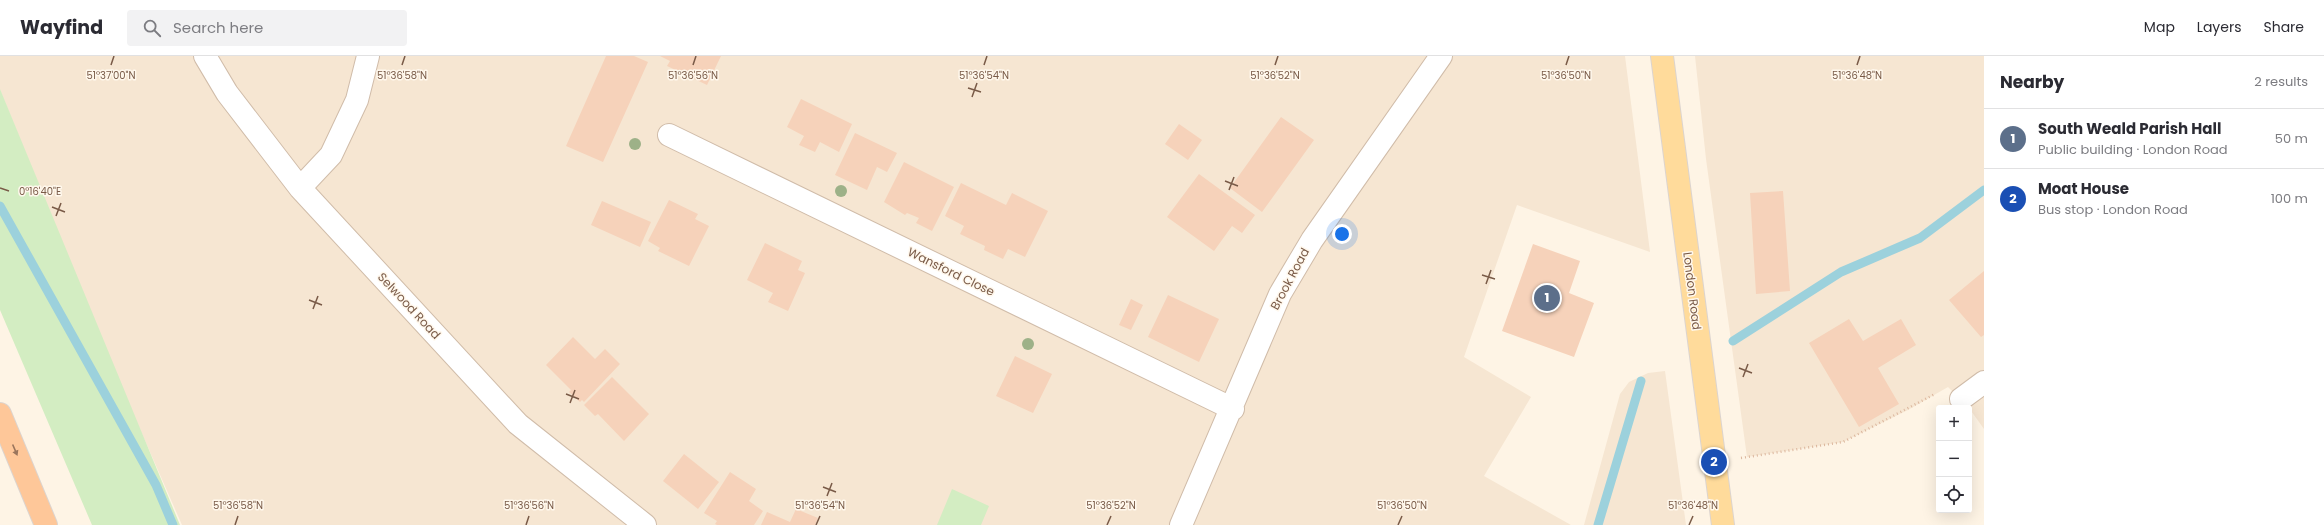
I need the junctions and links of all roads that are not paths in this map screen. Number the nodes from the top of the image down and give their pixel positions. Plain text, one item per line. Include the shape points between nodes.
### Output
1 (205, 56) edge
2 (368, 56) edge
3 (1441, 56) edge
4 (1662, 56) edge
5 (669, 135) dead end
6 (300, 188) junction
7 (1984, 382) edge
8 (1961, 399) road end
9 (1232, 409) junction
10 (0, 414) edge
11 (46, 525) edge
12 (645, 525) edge
13 (1181, 525) edge
14 (1723, 525) edge

1 - 6 street, Selwood Road via 227,93
2 - 6 street via 357,100 330,155
3 - 9 street, Brook Road via 1312,240 1280,294
4 - 14 main road, London Road
5 - 9 street, Wansford Close
6 - 12 street, Selwood Road via 518,424
7 - 8 street
9 - 13 street, Brook Road
10 -> 11 highway

